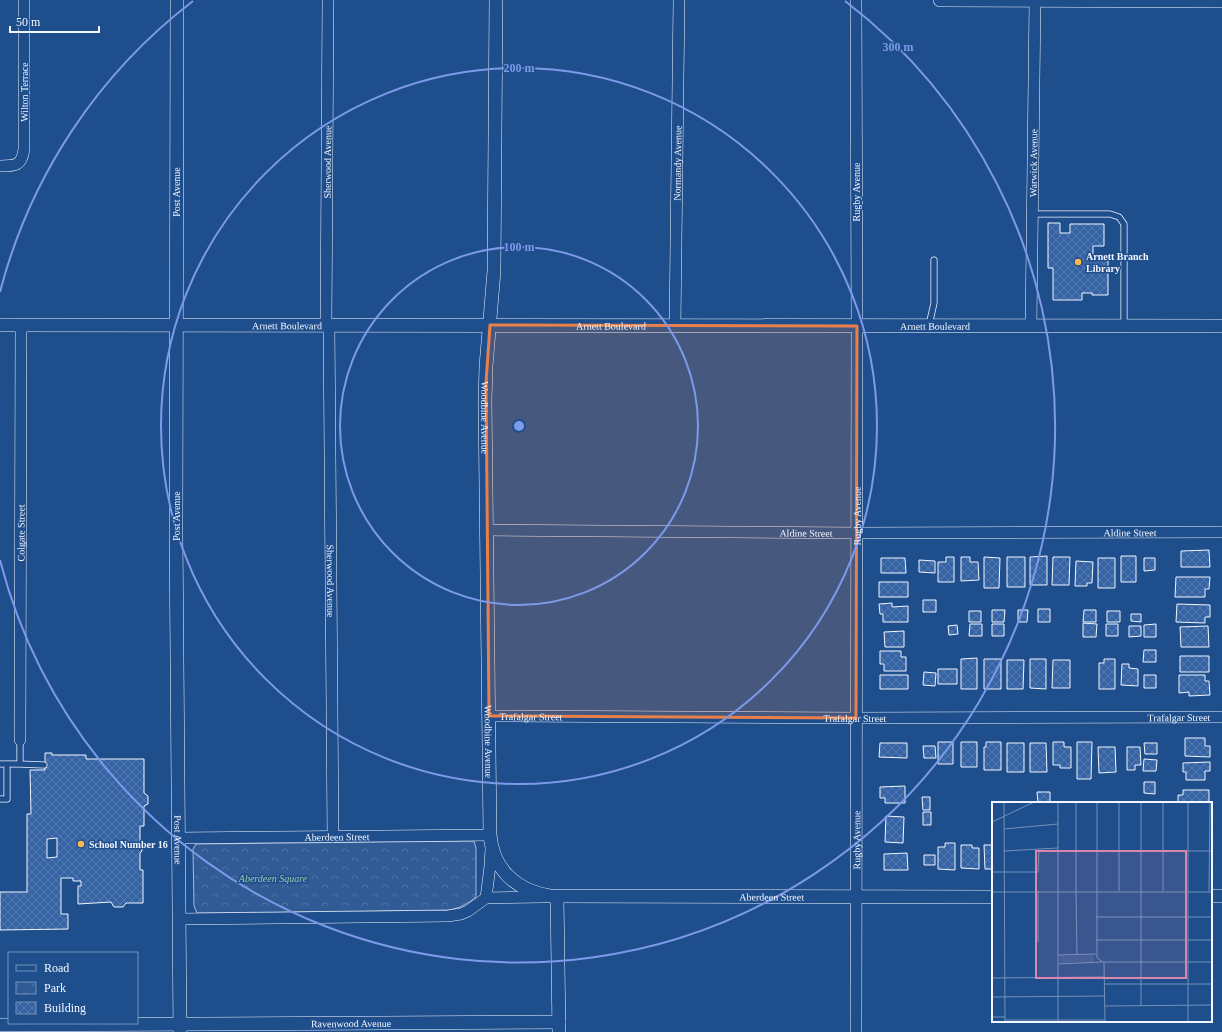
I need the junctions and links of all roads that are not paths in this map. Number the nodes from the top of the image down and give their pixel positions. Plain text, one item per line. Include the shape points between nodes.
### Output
1 (24, 0) edge
2 (177, 0) edge
3 (328, 0) edge
4 (496, 0) edge
5 (679, 0) edge
6 (856, 0) edge
7 (940, 0) edge
8 (1035, 0) edge
9 (1222, 1) edge
10 (0, 166) edge
11 (1032, 214) junction
12 (934, 260) dead end
13 (176, 324) junction
14 (0, 325) edge
15 (21, 325) junction
16 (328, 325) junction
17 (490, 325) junction
18 (675, 325) junction
19 (857, 326) junction
20 (929, 326) junction
21 (1031, 326) junction
22 (1124, 326) junction
23 (1222, 326) edge
24 (487, 530) junction
25 (1222, 532) edge
26 (856, 533) junction
27 (489, 716) junction
28 (1222, 717) edge
29 (856, 718) junction
30 (20, 740) joint
31 (0, 764) edge
32 (7, 764) junction
33 (20, 764) junction
34 (44, 765) dead end
35 (0, 799) edge
36 (333, 837) junction
37 (178, 838) junction
38 (490, 839) junction
39 (554, 896) junction
40 (856, 897) junction
41 (992, 897) edge
42 (486, 898) junction
43 (179, 919) junction
44 (0, 1025) edge
45 (559, 1027) edge
46 (179, 1028) edge
47 (856, 1032) edge

1 - 10 street, Wilton Terrace via 23,156 21,161 13,165
2 - 13 street, Post Avenue
3 - 16 street, Sherwood Avenue
4 - 17 street, Woodbine Avenue via 494,271
5 - 18 street, Normandy Avenue
6 - 19 street, Rugby Avenue
7 - 8 street
8 - 9 street
8 - 11 street, Warwick Avenue
11 - 21 street, Warwick Avenue
11 - 22 lane via 1110,214 1119,217 1124,224
12 - 20 lane via 934,303
13 - 15 street, Arnett Boulevard
13 - 16 street, Arnett Boulevard
13 - 37 street, Post Avenue
14 - 15 street, Arnett Boulevard
15 - 30 street, Colgate Street
16 - 17 street, Arnett Boulevard
16 - 36 street, Sherwood Avenue
17 - 18 street, Arnett Boulevard
17 - 24 street, Woodbine Avenue via 485,401
18 - 19 street, Arnett Boulevard
19 - 20 street, Arnett Boulevard
19 - 26 street, Rugby Avenue
20 - 21 street, Arnett Boulevard
21 - 22 street, Arnett Boulevard
22 - 23 street, Arnett Boulevard
24 - 26 street, Aldine Street
24 - 27 street, Woodbine Avenue
25 - 26 street, Aldine Street
26 - 29 street, Rugby Avenue
27 - 29 street, Trafalgar Street
27 - 38 street, Woodbine Avenue
28 - 29 street, Trafalgar Street
29 - 40 street, Rugby Avenue
30 - 33 lane
31 - 32 lane
32 - 33 lane
32 - 35 lane via 7,799
33 - 34 lane
36 - 37 street, Aberdeen Street
36 - 38 street, Aberdeen Street
37 - 43 street, Post Avenue
38 - 39 street, Aberdeen Street via 496,862 510,878 528,891
38 - 42 street
39 - 40 street, Aberdeen Street
39 - 42 street, Aberdeen Street
39 - 45 street
40 - 41 street, Aberdeen Street
40 - 47 street, Rugby Avenue
42 - 43 street via 468,911 448,916
43 - 46 street, Post Avenue
44 - 46 street, Ravenwood Avenue
45 - 46 street, Ravenwood Avenue

